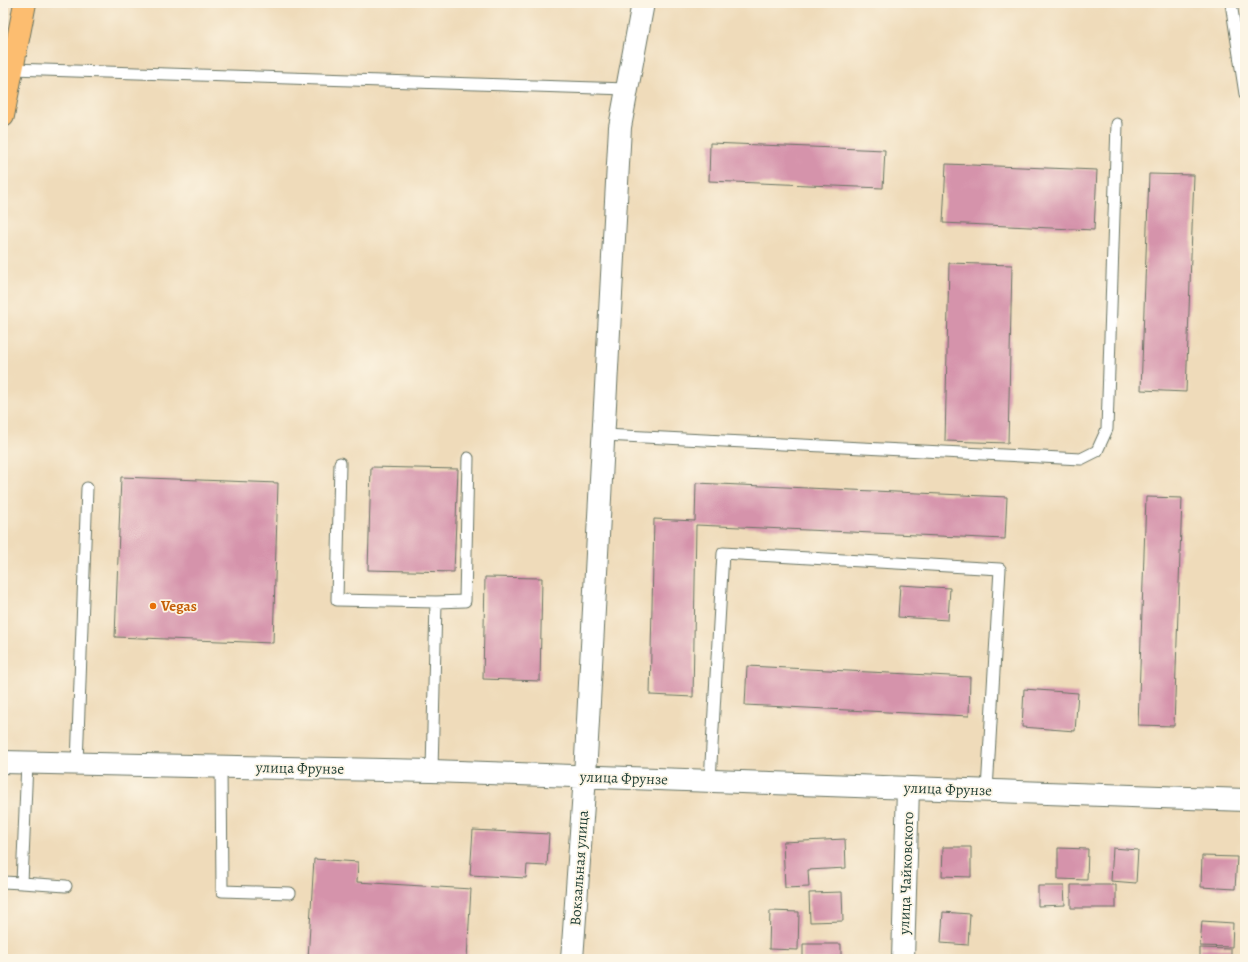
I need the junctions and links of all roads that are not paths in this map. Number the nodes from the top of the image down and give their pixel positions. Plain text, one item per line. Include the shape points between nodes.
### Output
1 (24, 3) edge
2 (643, 3) edge
3 (1231, 3) edge
4 (12, 69) junction
5 (627, 89) junction
6 (5, 94) edge
7 (1245, 94) edge
8 (3, 116) edge
9 (1118, 124) dead end
10 (604, 435) junction
11 (468, 458) dead end
12 (340, 463) dead end
13 (87, 488) dead end
14 (436, 602) junction
15 (3, 762) edge
16 (27, 762) junction
17 (77, 764) junction
18 (221, 767) junction
19 (432, 771) junction
20 (586, 776) junction
21 (710, 781) junction
22 (908, 788) junction
23 (986, 790) junction
24 (1245, 800) edge
25 (3, 882) edge
26 (22, 883) junction
27 (66, 886) dead end
28 (290, 893) dead end
29 (572, 959) edge
30 (903, 959) edge

1 - 4 main road
2 - 5 street, Вокзальная улица
3 - 7 lane
4 - 5 lane
4 - 6 main road
5 - 10 street, Вокзальная улица via 620,127
6 - 8 main road
9 - 10 lane via 1107,429 1097,451 1081,459
10 - 20 street, Вокзальная улица
11 - 14 lane via 465,601
12 - 14 lane via 338,600
13 - 17 lane
14 - 19 lane
15 - 16 street, улица Фрунзе
16 - 17 street, улица Фрунзе
16 - 26 lane
17 - 18 street, улица Фрунзе
18 - 19 street, улица Фрунзе
18 - 28 lane via 222,891
19 - 20 street, улица Фрунзе
20 - 21 street, улица Фрунзе
20 - 29 street, Вокзальная улица
21 - 22 street, улица Фрунзе
21 - 23 lane via 724,553 1000,569
22 - 23 street, улица Фрунзе
22 - 30 street, улица Чайковского
23 - 24 street, улица Фрунзе
25 - 26 lane
26 - 27 lane

